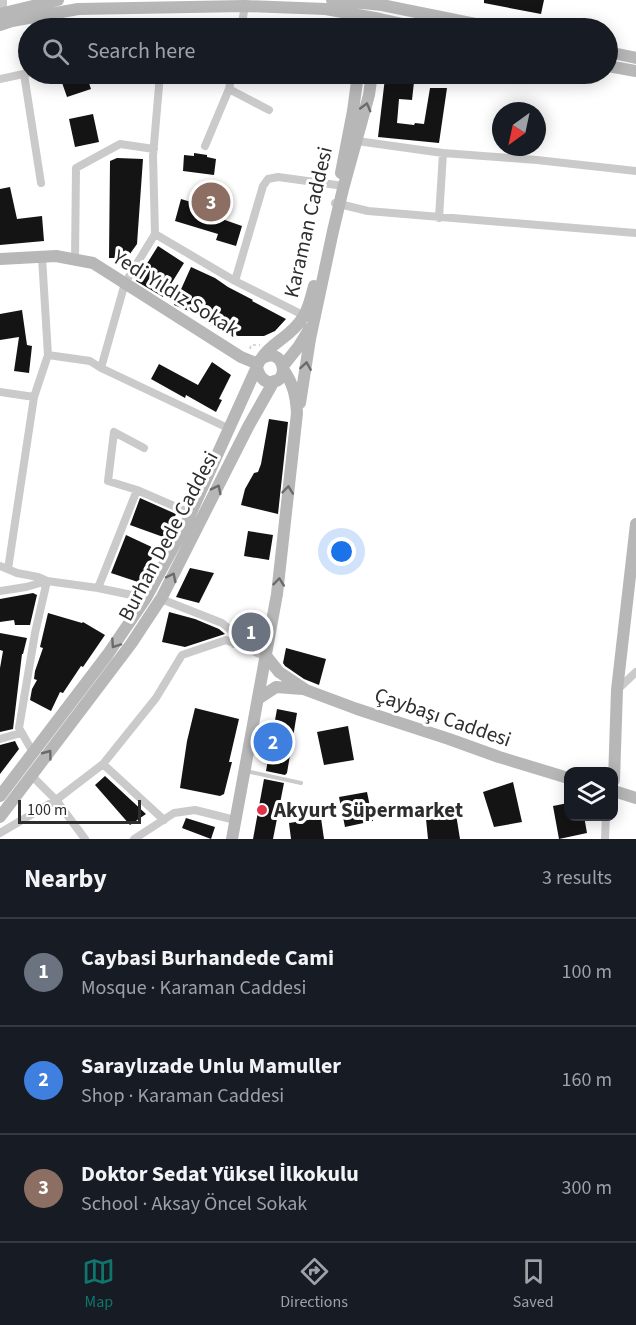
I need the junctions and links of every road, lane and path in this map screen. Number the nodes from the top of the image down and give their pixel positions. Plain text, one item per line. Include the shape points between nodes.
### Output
1 (3, 0) edge
2 (58, 0) edge
3 (332, 0) edge
4 (404, 0) edge
5 (382, 3) edge
6 (245, 6) junction
7 (367, 12) edge
8 (431, 15) junction
9 (1, 17) edge
10 (243, 18) edge
11 (381, 18) edge
12 (446, 18) edge
13 (618, 54) edge
14 (636, 58) edge
15 (618, 68) edge
16 (636, 71) edge
17 (18, 75) edge
18 (0, 79) edge
19 (28, 84) edge
20 (159, 84) edge
21 (230, 84) edge
22 (357, 84) edge
23 (371, 84) edge
24 (229, 89) junction
25 (270, 110) dead end
26 (357, 141) junction
27 (205, 146) dead end
28 (154, 149) junction
29 (443, 153) junction
30 (636, 171) edge
31 (41, 183) dead end
32 (341, 185) junction
33 (337, 203) junction
34 (439, 218) junction
35 (636, 233) edge
36 (155, 234) junction
37 (42, 257) junction
38 (0, 259) edge
39 (75, 260) junction
40 (234, 281) junction
41 (125, 283) junction
42 (310, 317) junction
43 (263, 345) dead end
44 (48, 355) junction
45 (256, 363) junction
46 (101, 368) junction
47 (284, 368) junction
48 (274, 381) junction
49 (0, 392) edge
50 (34, 397) junction
51 (297, 412) junction
52 (230, 429) junction
53 (144, 448) dead end
54 (137, 490) junction
55 (190, 513) junction
56 (636, 524) edge
57 (4, 567) edge
58 (633, 578) edge
59 (43, 579) junction
60 (98, 588) junction
61 (0, 591) edge
62 (146, 598) junction
63 (161, 599) junction
64 (234, 644) junction
65 (267, 657) junction
66 (636, 672) edge
67 (306, 690) junction
68 (617, 690) junction
69 (258, 699) junction
70 (21, 733) junction
71 (0, 739) edge
72 (34, 754) junction
73 (103, 764) junction
74 (614, 767) edge
75 (244, 771) junction
76 (32, 776) junction
77 (564, 777) edge
78 (301, 783) dead end
79 (618, 792) edge
80 (0, 796) edge
81 (636, 798) edge
82 (56, 800) junction
83 (0, 817) edge
84 (164, 820) junction
85 (235, 820) junction
86 (606, 821) edge
87 (0, 833) edge
88 (85, 839) edge
89 (134, 839) edge
90 (232, 839) edge
91 (605, 839) edge

1 - 9 street
2 - 9 main road
3 - 7 main road
4 - 8 main road
5 - 7 main road
5 - 8 main road
5 - 11 main road
6 - 7 main road
6 - 9 main road via 78,9
6 - 10 street
8 - 12 main road
13 - 14 main road
15 - 16 main road
17 - 18 street
19 - 31 street
20 - 28 street
21 - 24 street
22 - 32 main road, Karaman Caddesi
26 -> 23 main road, Karaman Caddesi
24 - 25 street
24 - 27 street
26 - 29 street
26 - 32 main road, Karaman Caddesi
28 - 36 street
28 - 39 street via 120,144 75,168
29 - 30 street
29 - 34 street
32 - 33 main road, Karaman Caddesi
32 - 40 street via 268,179
33 - 34 street via 368,211
33 - 42 main road, Karaman Caddesi
34 - 35 street
36 - 40 street
36 - 41 street
37 - 38 main road, Yedi Yıldız Sokak
37 - 39 main road, Yedi Yıldız Sokak
37 - 44 street
39 - 41 main road, Yedi Yıldız Sokak via 93,263
40 - 42 street
41 - 45 main road, Yedi Yıldız Sokak
41 - 46 street
42 - 45 main road, Karaman Caddesi via 273,344
42 - 47 main road, Karaman Caddesi via 299,346
51 -> 42 main road, Karaman Caddesi
43 - 45 path via 251,345
44 - 46 street via 90,361
44 - 50 street
45 - 47 main road via 272,356 280,359
45 - 48 main road via 260,376
45 - 52 main road, Burhan Dede Caddesi
46 - 52 street
47 - 48 main road
47 - 51 main road via 295,392
63 -> 48 main road, Burhan Dede Caddesi
49 - 50 street
50 - 57 street
65 -> 51 main road
52 - 55 main road, Burhan Dede Caddesi
53 - 54 street via 114,432 108,481
54 - 55 street
54 - 60 street
55 - 62 main road, Burhan Dede Caddesi
56 - 58 main road
57 - 59 street
58 - 68 main road
59 - 60 street
59 - 61 street
59 - 70 street
60 - 62 street
62 -> 72 main road, Burhan Dede Caddesi
63 - 64 street via 222,623 233,632
76 -> 63 main road, Burhan Dede Caddesi
64 - 65 street
64 - 73 street via 226,640 182,655 156,699
65 - 67 main road via 279,672
65 - 69 main road
66 - 68 street
67 - 69 main road via 276,687
67 - 77 main road, Çaybaşı Caddesi
68 - 74 main road
69 - 75 main road
70 - 71 street
70 - 72 street
72 - 80 main road, Burhan Dede Caddesi
73 - 82 street
73 - 84 street
75 - 78 lane
75 - 85 main road
76 - 82 street
76 - 83 main road, Burhan Dede Caddesi
79 - 81 main road
82 - 87 street
82 - 88 street
84 - 85 street via 174,813 195,810
84 - 89 street
85 - 90 main road
86 - 91 street

